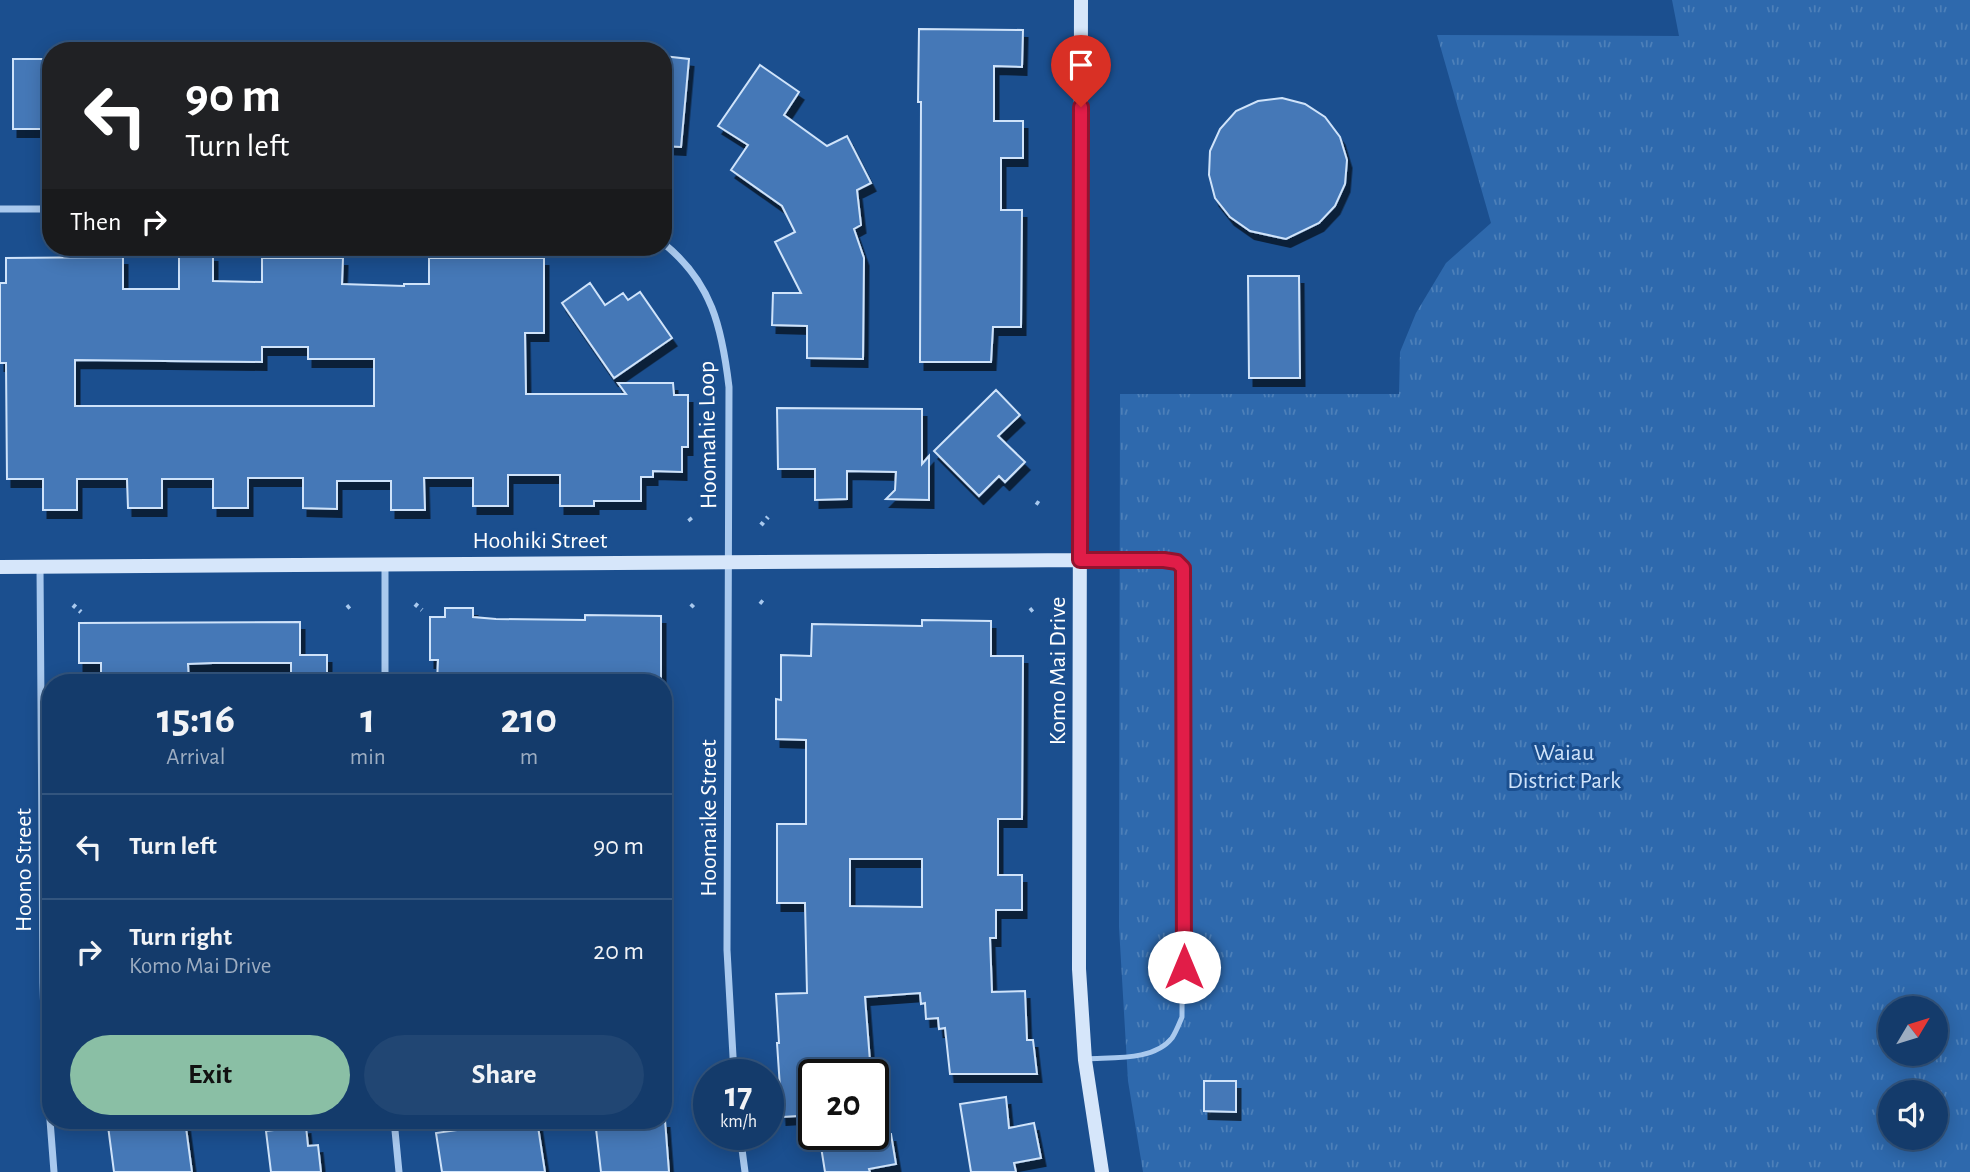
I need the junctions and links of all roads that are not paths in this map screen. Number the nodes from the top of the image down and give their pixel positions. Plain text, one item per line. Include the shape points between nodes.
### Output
1 (1081, 0) edge
2 (0, 209) edge
3 (42, 209) edge
4 (672, 251) edge
5 (1080, 560) junction
6 (728, 562) junction
7 (385, 564) junction
8 (40, 566) junction
9 (0, 567) edge
10 (385, 674) edge
11 (42, 844) edge
12 (733, 1059) edge
13 (1086, 1060) junction
14 (51, 1129) edge
15 (395, 1129) edge
16 (742, 1150) edge
17 (54, 1172) edge
18 (400, 1172) edge
19 (745, 1172) edge
20 (1102, 1172) edge

1 - 5 street, Komo Mai Drive
2 - 3 street
4 - 6 street, Hoomahie Loop via 707,293 725,352
5 - 6 street, Hoohiki Street
5 - 13 street, Komo Mai Drive via 1079,969
5 - 13 lane via 1177,562 1184,580 1182,1017 1172,1037 1148,1053
6 - 7 street, Hoohiki Street
6 - 12 street, Hoomaike Street via 727,950
7 - 8 street, Hoohiki Street
7 - 10 street
8 - 9 street, Hoohiki Street
8 - 11 street, Hoono Street
13 - 20 street, Komo Mai Drive
14 - 17 street, Hoono Street
15 - 18 street
16 - 19 street

